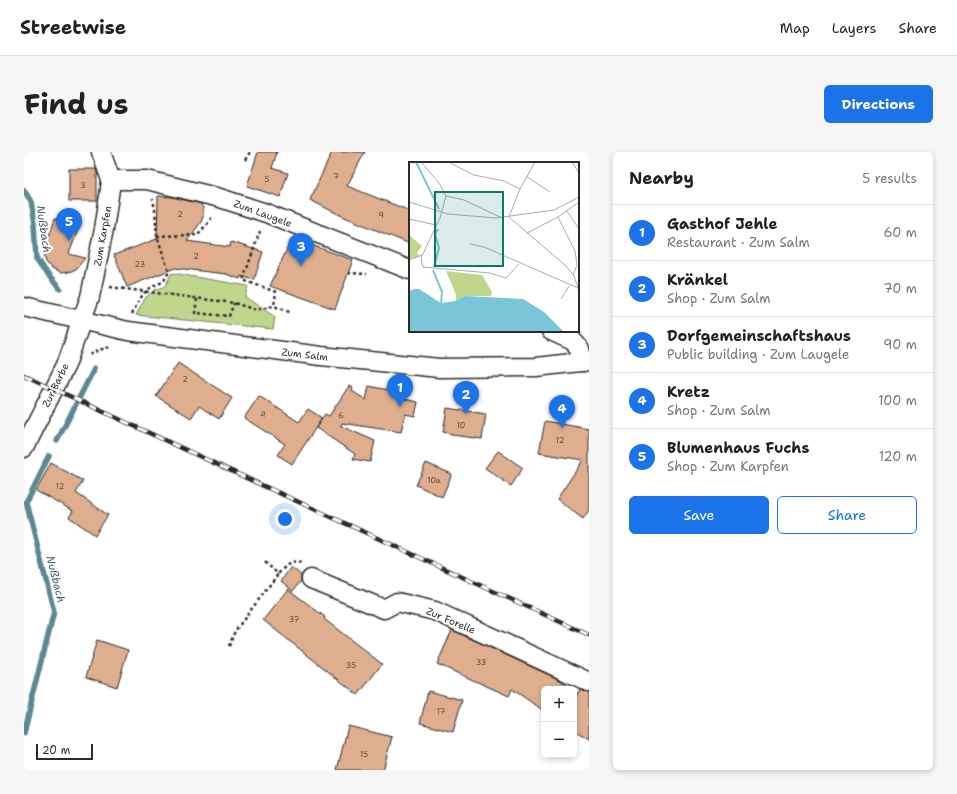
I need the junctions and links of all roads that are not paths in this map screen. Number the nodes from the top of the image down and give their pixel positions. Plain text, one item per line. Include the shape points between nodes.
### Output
1 (101, 152) edge
2 (111, 180) junction
3 (409, 270) edge
4 (24, 308) edge
5 (82, 321) junction
6 (553, 332) edge
7 (586, 362) edge
8 (29, 425) edge
9 (24, 448) edge
10 (312, 579) dead end
11 (589, 682) edge

1 - 2 street, Zum Karpfen
2 - 3 street, Zum Laugele via 147,180 220,198 266,213
2 - 5 street, Zum Karpfen via 93,285
4 - 5 street, Zum Salm
5 - 7 street, Zum Salm via 128,331 321,356 439,368 536,367
5 - 8 street, Zur Barbe via 66,365
6 - 7 street via 573,341
8 - 9 street, Zur Barbe
10 - 11 street, Zur Forelle via 384,609 397,602 435,611

